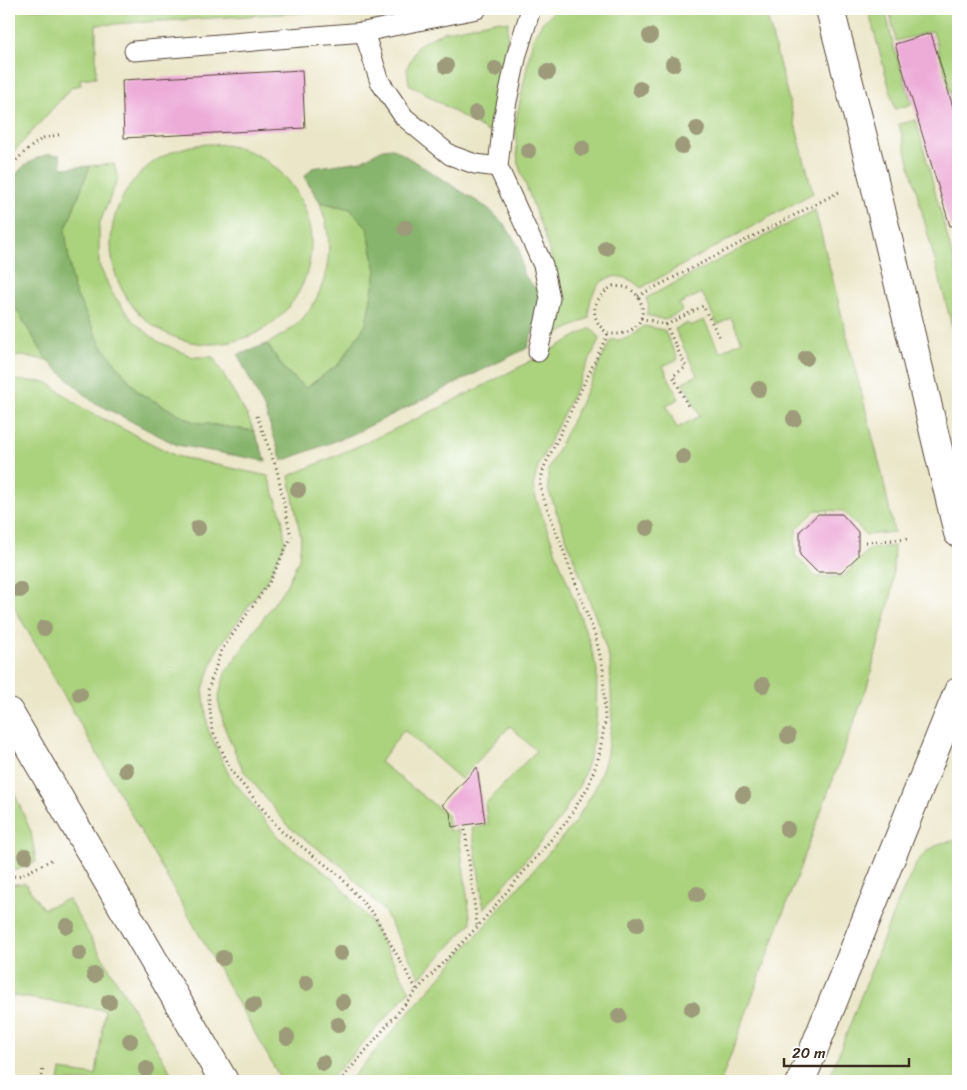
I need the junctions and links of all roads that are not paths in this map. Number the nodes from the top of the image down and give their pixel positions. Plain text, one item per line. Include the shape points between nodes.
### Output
1 (477, 9) edge
2 (531, 9) edge
3 (830, 9) edge
4 (364, 32) junction
5 (134, 51) dead end
6 (498, 167) junction
7 (538, 352) dead end
8 (958, 533) edge
9 (958, 692) edge
10 (9, 712) edge
11 (224, 1081) edge
12 (800, 1081) edge

1 - 4 lane
2 - 6 lane via 502,120
3 - 8 street
4 - 5 lane
4 - 6 lane via 380,82 404,117 450,155 475,164
6 - 7 lane via 545,273 550,298
9 - 12 street
10 - 11 street

